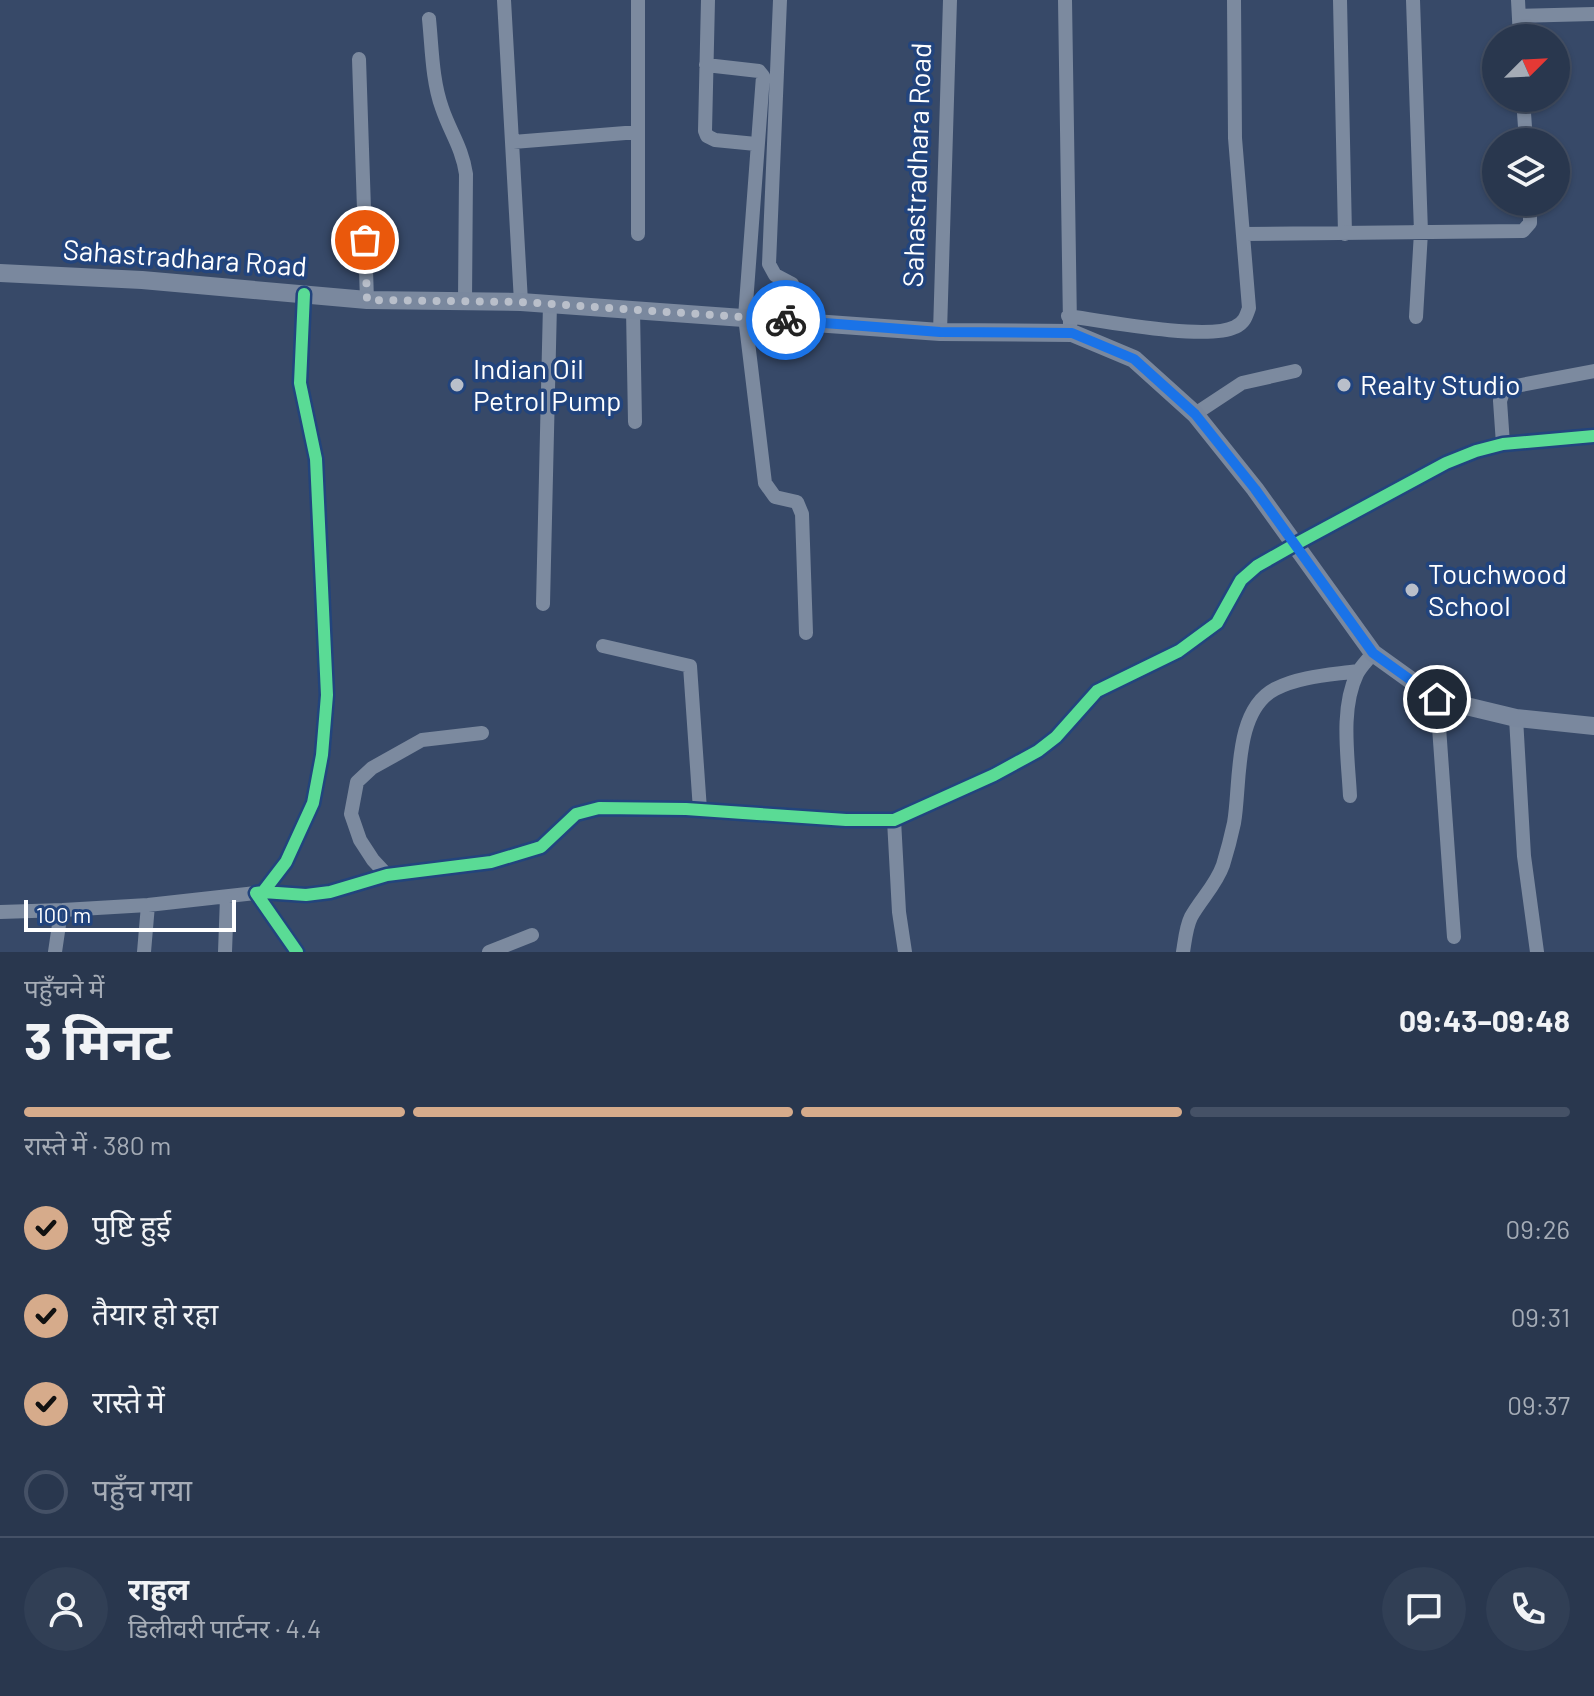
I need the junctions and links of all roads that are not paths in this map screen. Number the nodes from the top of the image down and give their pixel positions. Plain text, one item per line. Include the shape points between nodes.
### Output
1 (504, 0) edge
2 (638, 0) edge
3 (708, 0) edge
4 (780, 0) edge
5 (950, 0) edge
6 (1065, 0) edge
7 (1234, 0) edge
8 (1340, 0) edge
9 (1413, 0) edge
10 (1518, 0) edge
11 (1594, 14) edge
12 (1519, 16) junction
13 (429, 19) dead end
14 (1519, 24) edge
15 (359, 59) dead end
16 (706, 65) junction
17 (638, 132) junction
18 (513, 142) junction
19 (756, 144) junction
20 (1530, 216) edge
21 (1421, 232) junction
22 (638, 234) dead end
23 (1244, 234) junction
24 (1345, 234) junction
25 (0, 273) edge
26 (304, 294) junction
27 (367, 300) junction
28 (465, 301) junction
29 (521, 302) junction
30 (550, 304) junction
31 (633, 310) junction
32 (745, 317) junction
33 (1416, 317) dead end
34 (797, 321) junction
35 (1070, 324) junction
36 (940, 332) junction
37 (1295, 371) dead end
38 (1594, 371) edge
39 (1195, 414) junction
40 (635, 422) dead end
41 (1594, 436) edge
42 (1503, 444) junction
43 (1294, 545) junction
44 (543, 604) dead end
45 (806, 633) dead end
46 (603, 646) dead end
47 (1373, 653) junction
48 (1358, 671) junction
49 (1437, 699) junction
50 (1516, 718) junction
51 (1594, 726) edge
52 (482, 733) dead end
53 (1350, 796) dead end
54 (700, 810) junction
55 (894, 820) junction
56 (387, 875) junction
57 (259, 892) junction
58 (227, 897) junction
59 (148, 905) junction
60 (63, 910) junction
61 (0, 912) edge
62 (532, 935) dead end
63 (1454, 937) dead end
64 (55, 952) edge
65 (144, 952) edge
66 (225, 952) edge
67 (297, 952) edge
68 (489, 952) edge
69 (905, 952) edge
70 (1183, 952) edge
71 (1537, 952) edge

1 - 18 street
2 - 17 street
3 - 16 street
4 - 34 street via 769,264 795,290
5 - 36 street, Sahastradhara Road
6 - 35 street
7 - 23 street via 1235,138
8 - 24 street
9 - 21 street
10 - 12 street
11 - 12 street
12 - 14 street
13 - 28 street via 439,98 466,174
15 - 27 street
16 - 19 street via 707,136
16 - 19 street via 761,72
17 - 18 street
17 - 22 street
18 - 29 street
19 - 32 street
20 - 21 street via 1523,231
21 - 24 street
21 - 33 street
23 - 24 street
23 - 35 street via 1249,308 1234,328
25 - 26 main road, Sahastradhara Road
26 - 27 main road, Sahastradhara Road
26 - 57 street via 300,383 318,472 327,695 313,803 286,862
27 - 28 main road, Sahastradhara Road
28 - 29 main road, Sahastradhara Road
29 - 30 main road, Sahastradhara Road
30 - 31 main road, Sahastradhara Road
30 - 44 street
31 - 32 main road, Sahastradhara Road
31 - 40 street
32 - 34 main road, Sahastradhara Road
32 - 45 street via 765,483 775,497 797,502 802,514
34 - 36 main road, Sahastradhara Road
35 - 36 main road, Sahastradhara Road
35 - 39 main road, Sahastradhara Road via 1134,359
37 - 39 street via 1242,383
38 - 42 street via 1503,392
39 - 43 main road, Sahastradhara Road
41 - 42 street
42 - 43 street via 1446,463
43 - 47 main road, Sahastradhara Road
43 - 55 street via 1241,580 1217,623 1179,651 1097,691 1038,751
46 - 54 street via 690,666
47 - 48 street
47 - 49 main road, Sahastradhara Road
48 - 53 street via 1347,742
48 - 70 street via 1310,678 1263,697 1242,745 1234,823 1222,867 1191,917
49 - 50 main road, Sahastradhara Road
49 - 63 street
50 - 51 main road, Sahastradhara Road
50 - 71 street via 1524,856
52 - 56 street via 422,740 357,782 351,814 360,840
54 - 55 street
54 - 56 street via 599,808 576,814 541,847 513,856
55 - 69 street
56 - 57 street via 330,892
57 - 58 street
57 - 67 street
58 - 59 street
58 - 66 street
59 - 60 street
59 - 65 street
60 - 61 street
60 - 64 street
62 - 68 street

